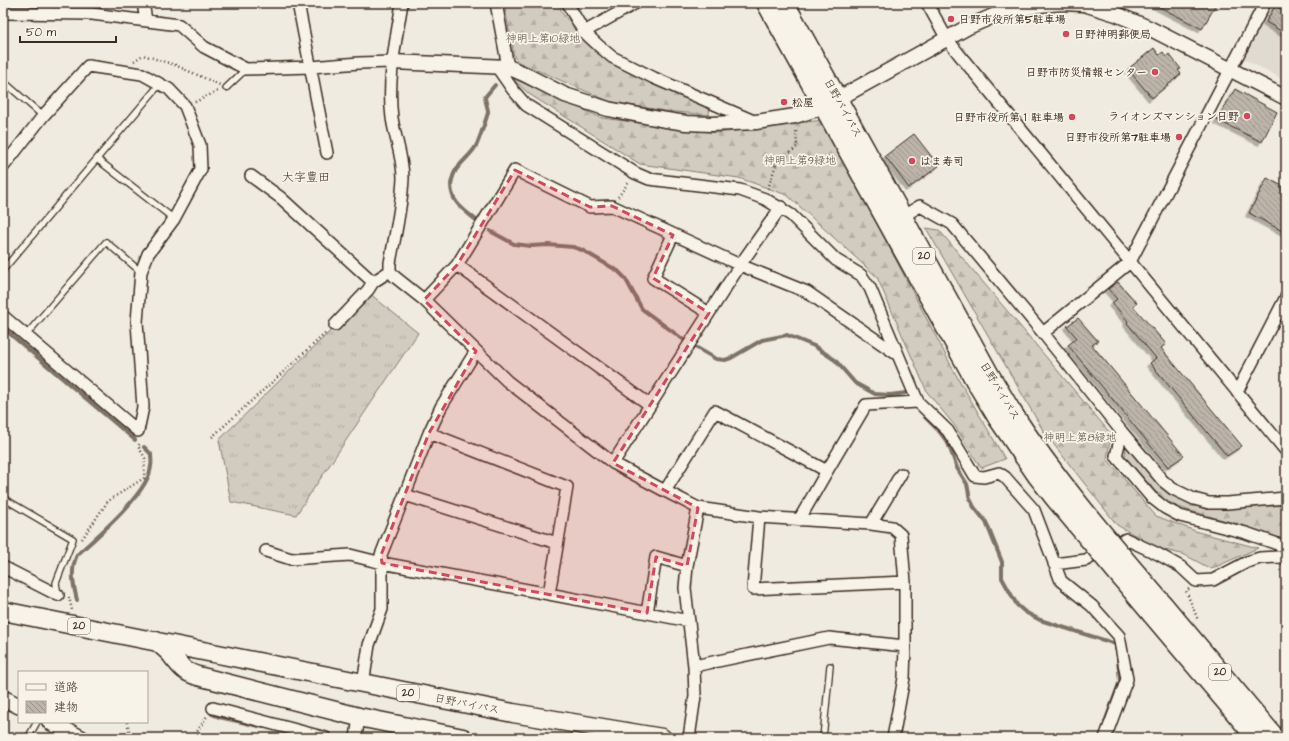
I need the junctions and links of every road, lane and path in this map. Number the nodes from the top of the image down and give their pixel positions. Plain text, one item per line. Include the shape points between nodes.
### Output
1 (143, 3) edge
2 (298, 3) edge
3 (402, 3) edge
4 (496, 3) edge
5 (568, 3) edge
6 (636, 3) edge
7 (766, 3) edge
8 (785, 3) edge
9 (927, 3) edge
10 (1265, 3) edge
11 (1039, 4) edge
12 (1084, 4) edge
13 (49, 8) edge
14 (3, 13) edge
15 (146, 20) junction
16 (584, 32) junction
17 (948, 39) junction
18 (392, 62) junction
19 (311, 67) junction
20 (502, 67) junction
21 (246, 69) junction
22 (1231, 69) junction
23 (121, 70) junction
24 (3, 81) edge
25 (160, 84) junction
26 (226, 88) junction
27 (1286, 98) edge
28 (831, 103) junction
29 (185, 106) junction
30 (43, 116) junction
31 (795, 116) junction
32 (756, 122) junction
33 (327, 153) dead end
34 (97, 159) junction
35 (3, 167) edge
36 (635, 173) junction
37 (251, 176) dead end
38 (765, 199) junction
39 (612, 206) junction
40 (781, 207) junction
41 (902, 217) junction
42 (174, 219) junction
43 (674, 235) junction
44 (1130, 262) junction
45 (457, 265) junction
46 (740, 265) junction
47 (3, 270) edge
48 (390, 271) junction
49 (141, 272) junction
50 (373, 282) junction
51 (1286, 297) edge
52 (424, 300) junction
53 (709, 313) junction
54 (3, 316) edge
55 (334, 325) joint
56 (1043, 333) junction
57 (26, 335) junction
58 (476, 351) junction
59 (899, 356) junction
60 (1237, 392) junction
61 (918, 402) junction
62 (650, 405) junction
63 (1005, 415) junction
64 (138, 432) junction
65 (1122, 432) junction
66 (429, 433) junction
67 (212, 437) dead end
68 (1286, 451) edge
69 (613, 463) junction
70 (827, 471) junction
71 (901, 474) dead end
72 (665, 491) junction
73 (404, 495) junction
74 (3, 498) edge
75 (1286, 498) edge
76 (698, 508) junction
77 (759, 517) junction
78 (799, 520) junction
79 (871, 524) junction
80 (80, 543) dead end
81 (557, 543) junction
82 (1286, 547) edge
83 (266, 551) dead end
84 (1286, 559) edge
85 (382, 563) junction
86 (1054, 564) junction
87 (687, 566) junction
88 (3, 567) edge
89 (1196, 581) junction
90 (905, 582) junction
91 (549, 594) junction
92 (58, 595) joint
93 (1158, 610) junction
94 (3, 611) edge
95 (647, 613) junction
96 (689, 621) junction
97 (1190, 636) junction
98 (156, 641) junction
99 (905, 646) junction
100 (694, 666) junction
101 (830, 666) dead end
102 (363, 684) junction
103 (3, 698) edge
104 (18, 706) edge
105 (214, 708) joint
106 (359, 717) junction
107 (36, 723) edge
108 (52, 723) edge
109 (128, 723) edge
110 (28, 738) edge
111 (81, 738) edge
112 (131, 738) edge
113 (193, 738) edge
114 (326, 738) edge
115 (356, 738) edge
116 (463, 738) edge
117 (662, 738) edge
118 (689, 738) edge
119 (823, 738) edge
120 (893, 738) edge
121 (1105, 738) edge
122 (1256, 738) edge
123 (1276, 738) edge

1 - 15 street
2 - 19 street
3 - 18 street
4 - 20 street
5 - 16 street
6 - 16 street
7 - 28 highway, 日野バイパス / 20
8 - 28 highway, 日野バイパス / 20
9 - 17 street
10 - 22 street
11 - 12 street
11 - 17 street via 1000,13
12 - 22 street via 1129,19
13 - 14 street
13 - 15 street
15 - 21 street via 179,25 204,47
16 - 32 street via 612,57
17 - 28 street
17 - 44 street
18 - 19 street
18 - 20 street
18 - 48 street via 392,118 403,178
19 - 21 street
19 - 33 street
20 - 32 street via 524,74 565,95 608,109 686,123
20 - 36 street via 513,90 526,105
21 - 26 lane
22 - 27 street
22 - 44 street
23 - 25 street via 142,74
23 - 26 path via 143,55 175,65
23 - 30 street via 88,66
24 - 30 lane
25 - 29 street via 169,89
25 - 34 lane
26 - 29 path
28 - 31 street
28 - 41 highway, 日野バイパス / 20
28 - 63 highway, 日野バイパス / 20 via 972,375
29 - 42 street via 200,144 201,169
30 - 35 street
31 - 32 street
31 - 38 path via 796,148 776,164
34 - 42 lane
34 - 47 lane
36 - 38 street via 649,179 740,190
36 - 39 path
37 - 50 street via 281,198
38 - 40 street
39 - 43 street
39 - 45 street via 590,207 515,170
40 - 46 street
40 - 59 street via 792,214 836,260 861,275 870,288
41 - 56 street via 920,206 952,224
41 - 63 highway, 日野バイパス / 20 via 989,373
42 - 49 street via 148,254
43 - 46 street
43 - 53 street via 653,278
44 - 56 street
44 - 60 street
45 - 52 street
45 - 62 street
46 - 53 street
46 - 59 street via 807,292
48 - 50 street
48 - 52 street
49 - 57 lane via 106,242
49 - 64 street via 137,322 143,407
50 - 55 street
51 - 60 street
52 - 58 street
53 - 62 street
54 - 57 street
55 - 67 path
56 - 65 street
57 - 64 street
58 - 66 street via 441,408
58 - 69 street via 507,381
59 - 61 street
60 - 68 street
61 - 70 street via 866,405
61 - 86 street via 948,431 975,476 984,477 999,473 1034,510
62 - 69 street
63 - 93 highway, 日野バイパス / 20, bridge via 1063,484
64 - 80 path via 145,438 138,446 145,458 144,478 108,501
65 - 75 street via 1163,481 1194,499 1218,503
65 - 82 street via 1116,456 1151,497 1165,508 1180,516 1246,533
66 - 73 street
66 - 81 street via 567,487
69 - 72 street
70 - 72 street via 715,411
70 - 78 street
71 - 79 street
72 - 76 street
73 - 81 street
73 - 85 street via 381,555
74 - 92 lane via 73,539 56,583
76 - 77 street
76 - 87 street
77 - 78 street
77 - 90 street via 753,589
78 - 79 street
79 - 90 street via 892,527 901,535
81 - 91 street
83 - 85 street via 291,559 350,555
84 - 89 street via 1260,558 1213,580
85 - 91 street
85 - 102 street via 382,609 369,645
86 - 89 street via 1086,560 1126,539 1181,567
86 - 121 street via 1061,580 1092,606 1119,636 1127,678
87 - 95 street via 656,557
87 - 96 street
88 - 92 street
89 - 97 path via 1186,591 1200,627
90 - 99 street
91 - 95 street
93 - 97 highway, 日野バイパス / 20
93 - 122 highway, 日野バイパス / 20
94 - 98 highway, 日野バイパス / 20
95 - 96 street
96 - 100 street
97 - 123 highway, 日野バイパス / 20
98 - 102 highway, 日野バイパス / 20
98 - 106 highway via 167,650 179,666 191,674
99 - 100 street via 829,638
99 - 120 street via 904,678
100 - 118 street via 695,696
101 - 119 lane
102 - 117 highway, 日野バイパス / 20
103 - 104 main road
105 - 113 path
105 - 114 street
106 - 115 street
106 - 116 highway
107 - 110 lane
108 - 111 main road
109 - 112 path

